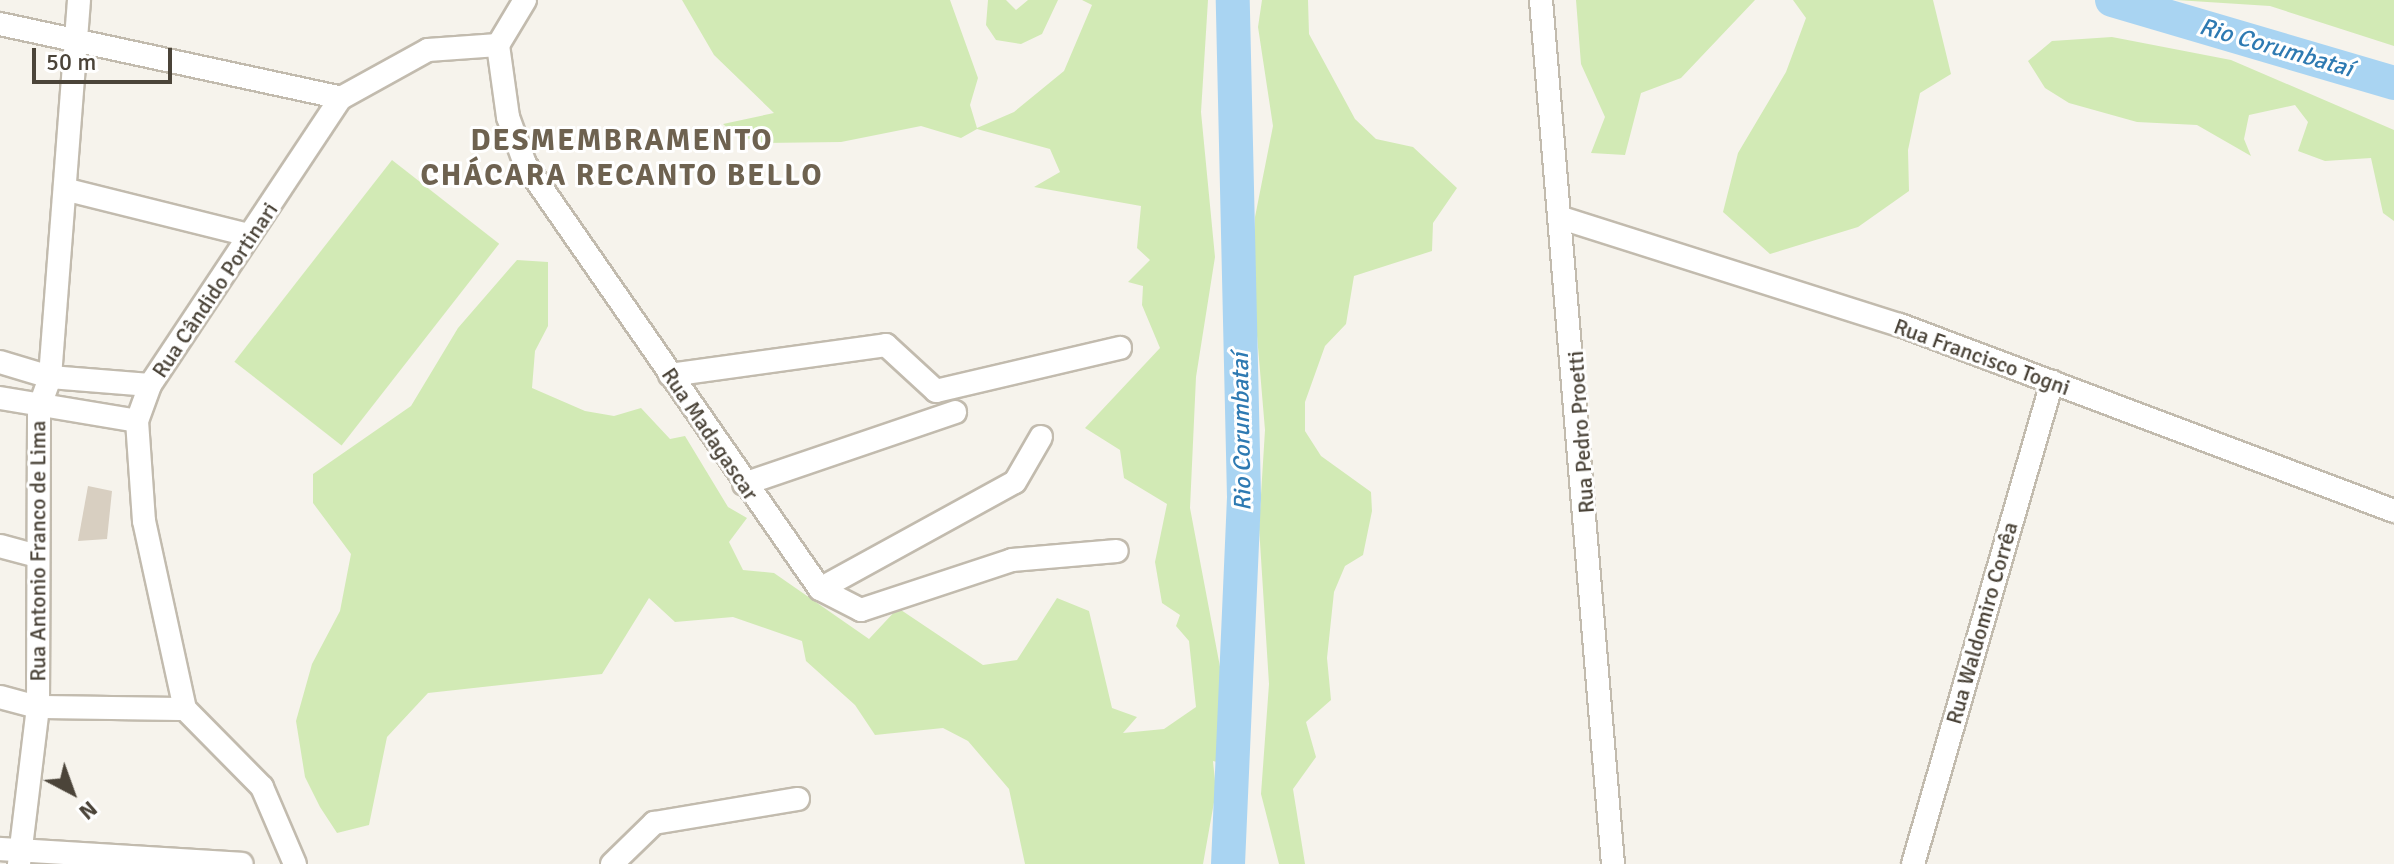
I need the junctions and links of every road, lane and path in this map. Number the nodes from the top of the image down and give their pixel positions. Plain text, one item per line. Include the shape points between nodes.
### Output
1 (79, 0) edge
2 (525, 0) edge
3 (1541, 0) edge
4 (0, 24) edge
5 (77, 41) junction
6 (498, 45) junction
7 (341, 98) junction
8 (68, 190) junction
9 (1565, 219) junction
10 (248, 235) junction
11 (1120, 348) dead end
12 (0, 362) edge
13 (670, 375) junction
14 (50, 377) junction
15 (2052, 382) junction
16 (150, 385) junction
17 (0, 398) edge
18 (39, 408) junction
19 (955, 412) dead end
20 (137, 421) junction
21 (1041, 437) dead end
22 (744, 484) junction
23 (2394, 511) edge
24 (0, 546) edge
25 (1117, 551) dead end
26 (38, 556) junction
27 (820, 589) junction
28 (0, 697) edge
29 (38, 707) junction
30 (185, 709) junction
31 (798, 799) dead end
32 (13, 854) edge
33 (242, 864) edge
34 (295, 864) edge
35 (612, 864) edge
36 (1613, 864) edge
37 (1913, 864) edge

1 - 5 street, Rua Antonio Franco de Lima
2 - 6 street
3 - 9 street, Rua Pedro Proetti
4 - 5 street
5 - 7 street
5 - 8 street, Rua Antonio Franco de Lima
6 - 7 street, Rua Cândido Portinari via 428,50
6 - 13 street, Rua Madagascar via 508,117 525,164
7 - 10 street, Rua Cândido Portinari
8 - 10 street
8 - 14 street, Rua Antonio Franco de Lima
9 - 15 street, Rua Francisco Togni via 1900,325
9 - 36 street, Rua Pedro Proetti
10 - 16 street, Rua Cândido Portinari
11 - 13 street via 936,391 886,345
12 - 14 street
13 - 22 street, Rua Madagascar
14 - 16 street
14 - 18 street, Rua Antonio Franco de Lima
15 - 23 street, Rua Francisco Togni
15 - 37 street, Rua Waldomiro Corrêa
16 - 20 street, Rua Cândido Portinari
17 - 18 street
18 - 20 street
18 - 26 street, Rua Antonio Franco de Lima
19 - 22 street
20 - 30 street, Rua Cândido Portinari via 144,521
21 - 27 street via 1015,482
22 - 27 street, Rua Madagascar
24 - 26 street
25 - 27 street, Rua Madagascar via 1012,560 861,610
26 - 29 street, Rua Antonio Franco de Lima
28 - 29 street
29 - 30 street
29 - 32 street, Rua Antonio Franco de Lima
30 - 34 street via 262,787
31 - 35 street via 654,823
32 - 33 street

